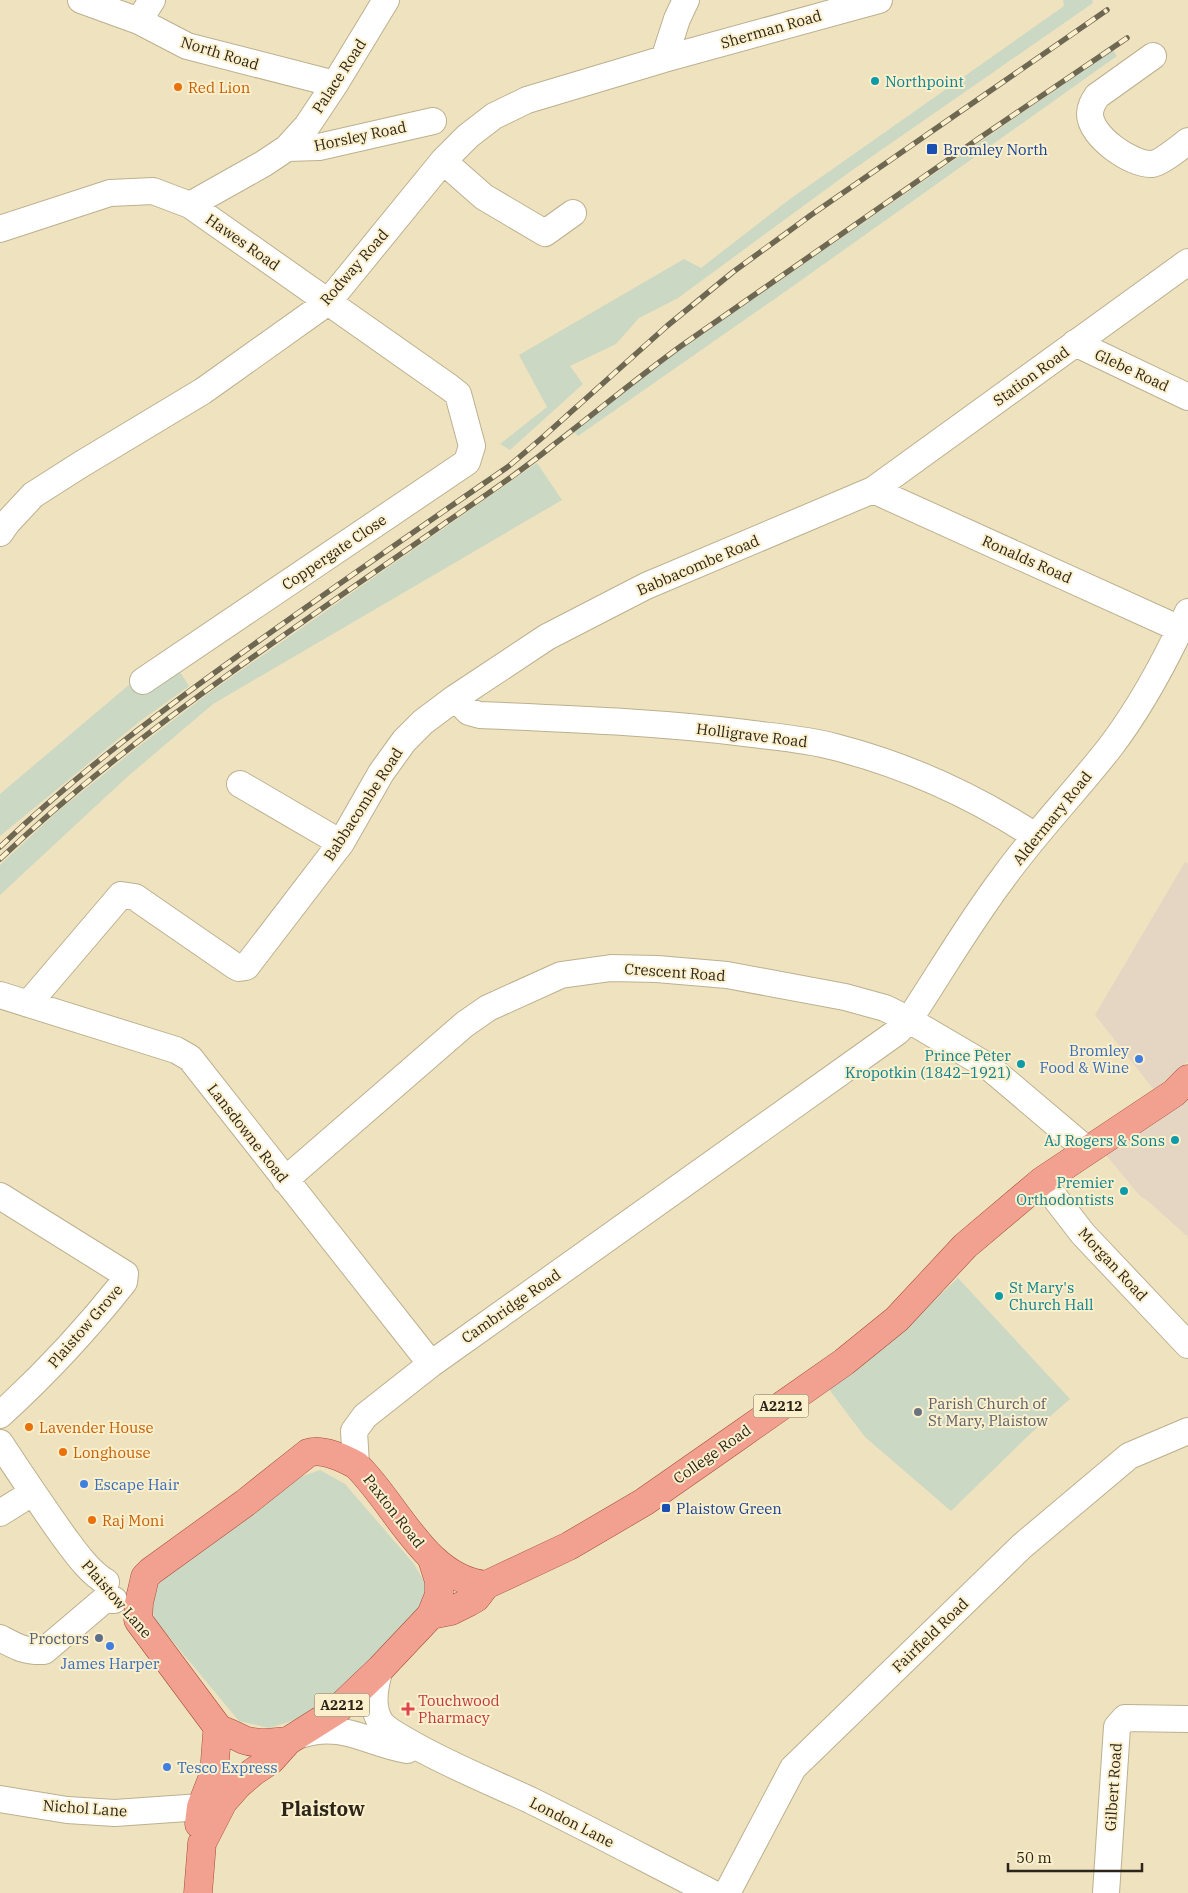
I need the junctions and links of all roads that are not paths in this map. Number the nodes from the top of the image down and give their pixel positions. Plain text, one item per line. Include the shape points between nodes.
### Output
1 (81, 0) edge
2 (152, 0) edge
3 (386, 0) edge
4 (686, 0) edge
5 (879, 0) edge
6 (139, 22) junction
7 (1153, 56) dead end
8 (664, 60) junction
9 (335, 84) junction
10 (433, 121) dead end
11 (1188, 141) edge
12 (287, 148) junction
13 (443, 161) junction
14 (190, 205) junction
15 (573, 213) dead end
16 (0, 229) edge
17 (1188, 262) edge
18 (328, 302) junction
19 (1076, 344) junction
20 (458, 394) joint
21 (1188, 397) edge
22 (874, 490) junction
23 (0, 533) edge
24 (1184, 621) edge
25 (143, 681) dead end
26 (455, 698) junction
27 (240, 784) dead end
28 (1035, 836) junction
29 (341, 843) junction
30 (0, 995) edge
31 (28, 1004) junction
32 (909, 1020) junction
33 (1183, 1092) edge
34 (1087, 1150) junction
35 (285, 1180) junction
36 (1042, 1181) junction
37 (0, 1196) edge
38 (1188, 1345) edge
39 (431, 1364) junction
40 (0, 1415) edge
41 (1188, 1431) edge
42 (0, 1443) edge
43 (356, 1465) junction
44 (32, 1493) junction
45 (0, 1513) edge
46 (432, 1559) junction
47 (145, 1577) junction
48 (486, 1585) junction
49 (110, 1591) junction
50 (431, 1615) junction
51 (138, 1620) junction
52 (0, 1638) edge
53 (380, 1669) junction
54 (1188, 1719) edge
55 (219, 1729) junction
56 (294, 1738) junction
57 (430, 1754) junction
58 (0, 1799) edge
59 (201, 1807) junction
60 (202, 1843) junction
61 (198, 1893) edge
62 (712, 1893) edge
63 (727, 1893) edge
64 (1106, 1893) edge

1 - 6 street, North Road
2 - 6 street
3 - 9 street, Palace Road
4 - 8 street
5 - 8 street, Sherman Road
6 - 9 street, North Road via 187,46
7 - 11 street via 1097,96 1090,116 1095,129 1109,145 1144,164 1155,164
8 - 13 street, Rodway Road via 527,100 494,116
9 - 12 street, Palace Road via 307,126
10 - 12 street, Horsley Road via 319,146
12 - 14 street
13 - 15 street via 484,197 545,233
13 - 18 street, Rodway Road
14 - 16 street, Hawes Road via 153,191 110,193
14 - 18 street, Hawes Road
17 - 19 street, Station Road
18 - 20 street, Hawes Road
18 - 23 street, Rodway Road via 203,391 33,495
19 - 21 street, Glebe Road
19 - 22 street, Station Road
20 - 25 street, Coppergate Close via 472,446 466,462
22 - 24 street, Ronalds Road
22 - 26 street, Babbacombe Road via 646,586 547,637
24 - 28 street, Aldermary Road via 1138,708 1110,747
26 - 28 street, Holligrave Road via 469,712 480,716 639,722 833,746 917,774 986,806
26 - 29 street, Babbacombe Road via 404,741 381,773
27 - 29 street
28 - 32 street, Aldermary Road via 1002,878
29 - 31 street, Babbacombe Road via 246,967 235,966 135,897 121,895
30 - 31 street, Lansdowne Road
31 - 35 street, Lansdowne Road via 176,1050 190,1058
32 - 34 street, Crescent Road via 989,1067
32 - 35 street, Crescent Road via 885,1008 845,997 727,975 657,968 611,968 561,975 488,1008 465,1024
32 - 39 street, Cambridge Road via 897,1032
33 - 34 main road, College Road / A2212
34 - 36 main road, College Road / A2212
35 - 39 street, Lansdowne Road
36 - 38 street, Morgan Road via 1083,1234
36 - 48 main road, College Road / A2212 via 965,1246 897,1319 844,1362 644,1502 569,1546
37 - 40 street, Plaistow Grove via 125,1274 124,1282 93,1321
39 - 43 street, Cambridge Road via 366,1416 354,1431
41 - 63 street, Fairfield Road via 1129,1456 1022,1546 793,1768
42 - 44 street, Plaistow Lane
43 - 46 main road, Paxton Road
43 - 47 main road via 344,1458 315,1451 308,1453
44 - 45 street
44 - 49 street, Plaistow Lane
46 - 48 main road, Paxton Road via 457,1576
46 - 50 main road, Paxton Road via 439,1581 439,1595
47 - 49 street via 122,1582
47 - 51 main road
48 - 50 main road, College Road / A2212 via 470,1602
49 - 51 street, Plaistow Lane
49 - 52 street via 104,1600 44,1651 21,1649
50 - 53 main road, A2212
51 - 55 main road, Plaistow Lane
53 - 56 main road, A2212 via 337,1710
53 - 57 street via 375,1696 382,1724
54 - 64 street, Gilbert Road via 1126,1718 1117,1727
55 - 56 main road via 246,1741 266,1743
55 - 59 main road via 214,1774
56 - 57 street via 315,1730 336,1730 403,1750
56 - 60 main road, A2212 via 228,1796
57 - 62 street, London Lane via 530,1800
58 - 59 street, Nichol Lane via 68,1810 118,1813
59 - 60 main road
60 - 61 main road, A2212

